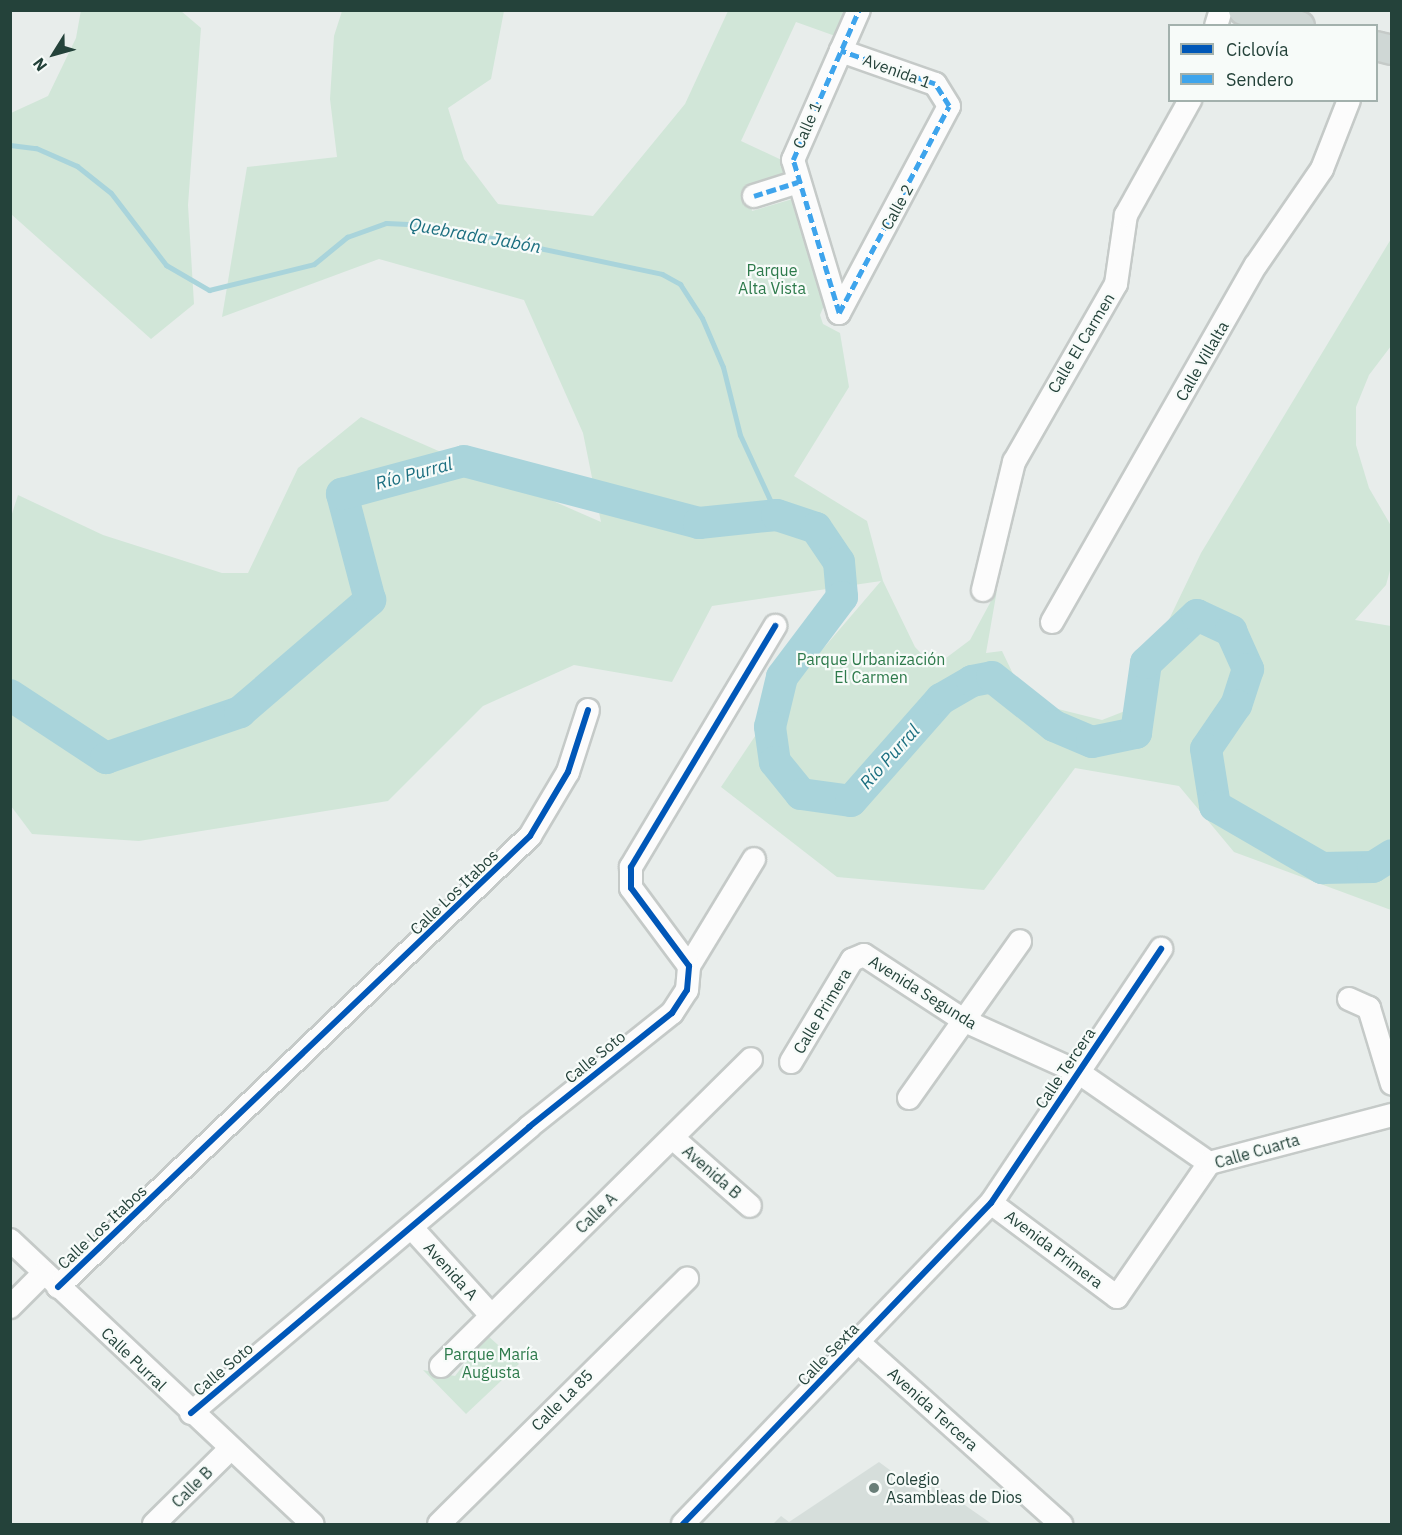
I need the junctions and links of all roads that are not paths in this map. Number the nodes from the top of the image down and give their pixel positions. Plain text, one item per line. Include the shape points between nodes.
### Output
1 (859, 10) edge
2 (1243, 10) edge
3 (1293, 24) edge
4 (841, 51) junction
5 (948, 98) joint
6 (1189, 102) edge
7 (1348, 102) edge
8 (798, 182) junction
9 (754, 195) dead end
10 (839, 313) joint
11 (983, 590) dead end
12 (1052, 621) dead end
13 (775, 626) dead end
14 (588, 710) dead end
15 (754, 859) dead end
16 (1020, 941) dead end
17 (1161, 949) dead end
18 (852, 960) joint
19 (689, 966) junction
20 (1349, 999) dead end
21 (964, 1021) junction
22 (751, 1059) dead end
23 (791, 1062) dead end
24 (1078, 1072) junction
25 (1392, 1084) edge
26 (909, 1098) dead end
27 (1392, 1115) edge
28 (674, 1139) junction
29 (1209, 1163) junction
30 (991, 1203) junction
31 (750, 1206) dead end
32 (412, 1228) junction
33 (10, 1240) edge
34 (687, 1279) dead end
35 (51, 1280) junction
36 (1118, 1297) joint
37 (10, 1307) edge
38 (491, 1315) junction
39 (858, 1342) junction
40 (441, 1366) dead end
41 (191, 1413) junction
42 (230, 1449) junction
43 (154, 1524) edge
44 (312, 1524) edge
45 (439, 1524) edge
46 (683, 1524) edge
47 (1061, 1524) edge

1 - 4 street, Calle 1
2 - 3 main road
4 - 5 street, Avenida 1 via 935,84
4 - 8 street, Calle 1 via 796,144
5 - 10 street, Calle 2 via 948,114
6 - 11 street, Calle El Carmen via 1126,215 1116,284 1014,462
7 - 12 street, Calle Villalta via 1322,169 1256,265
8 - 9 street
8 - 10 street, Calle 1
13 - 19 street via 631,867 631,888
14 - 35 street, Calle Los Itabos via 572,763 530,837
15 - 19 street
16 - 21 street
17 - 24 street, Calle Tercera
18 - 21 street, Avenida Segunda via 864,955
18 - 23 street, Calle Primera
19 - 32 street, Calle Soto via 687,990 672,1013
20 - 25 street via 1369,1008
21 - 24 street, Avenida Segunda
21 - 26 street
22 - 28 street, Calle A
24 - 29 street, Avenida Segunda
24 - 30 street, Calle Tercera
27 - 29 street, Calle Cuarta
28 - 31 street, Avenida B
28 - 38 street, Calle A
29 - 36 street, Calle Cuarta
30 - 36 street, Avenida Primera
30 - 39 street, Calle Sexta
32 - 38 street, Avenida A
32 - 41 street, Calle Soto
33 - 35 street, Calle Purral
34 - 45 street, Calle La 85
35 - 37 street, Calle Los Itabos
35 - 41 street, Calle Purral
38 - 40 street, Calle A
39 - 46 street, Calle Sexta
39 - 47 street, Avenida Tercera
41 - 42 street, Calle Purral
42 - 43 street, Calle B
42 - 44 street, Calle Purral

